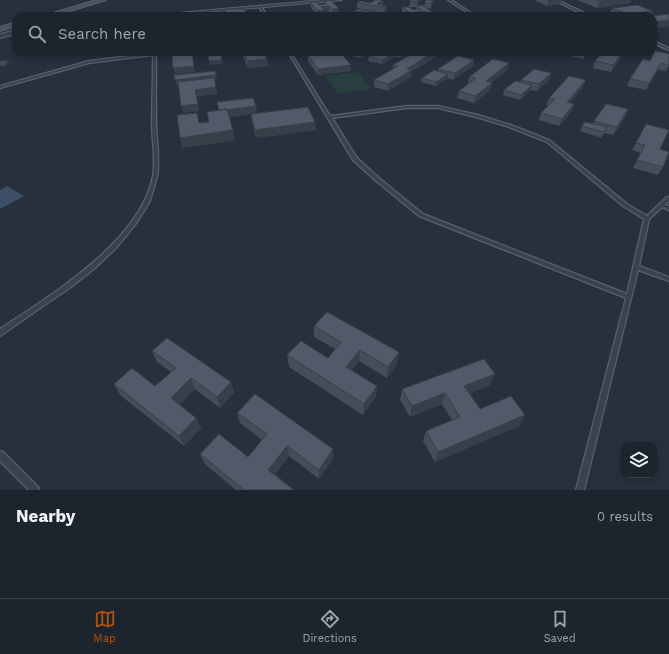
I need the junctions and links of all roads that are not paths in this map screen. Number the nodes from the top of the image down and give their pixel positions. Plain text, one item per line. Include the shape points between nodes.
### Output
1 (103, 0) edge
2 (340, 0) edge
3 (449, 0) edge
4 (554, 0) edge
5 (260, 7) junction
6 (60, 12) edge
7 (201, 12) edge
8 (263, 12) edge
9 (468, 12) edge
10 (582, 12) edge
11 (12, 25) edge
12 (0, 29) edge
13 (12, 33) edge
14 (0, 36) edge
15 (657, 44) edge
16 (669, 49) edge
17 (133, 56) edge
18 (155, 56) edge
19 (291, 56) edge
20 (0, 87) edge
21 (329, 117) junction
22 (669, 198) edge
23 (661, 205) junction
24 (669, 208) edge
25 (647, 218) junction
26 (636, 267) junction
27 (669, 279) edge
28 (629, 298) junction
29 (0, 333) edge
30 (0, 454) edge
31 (35, 490) edge
32 (580, 490) edge

1 - 6 street
2 - 5 street
3 - 9 lane
4 - 10 lane
5 - 7 street
5 - 8 lane
11 - 12 street
13 - 14 street
15 - 16 lane
17 - 20 lane via 89,62
18 - 29 lane via 155,168 141,214 111,250 64,288
19 - 21 lane
21 - 25 lane via 407,107 438,108 510,126 548,141 625,205
21 - 28 lane via 359,163 421,215
22 - 23 lane
23 - 24 lane
23 - 25 lane
25 - 26 lane
26 - 27 lane
26 - 28 lane
28 - 32 lane
30 - 31 lane

